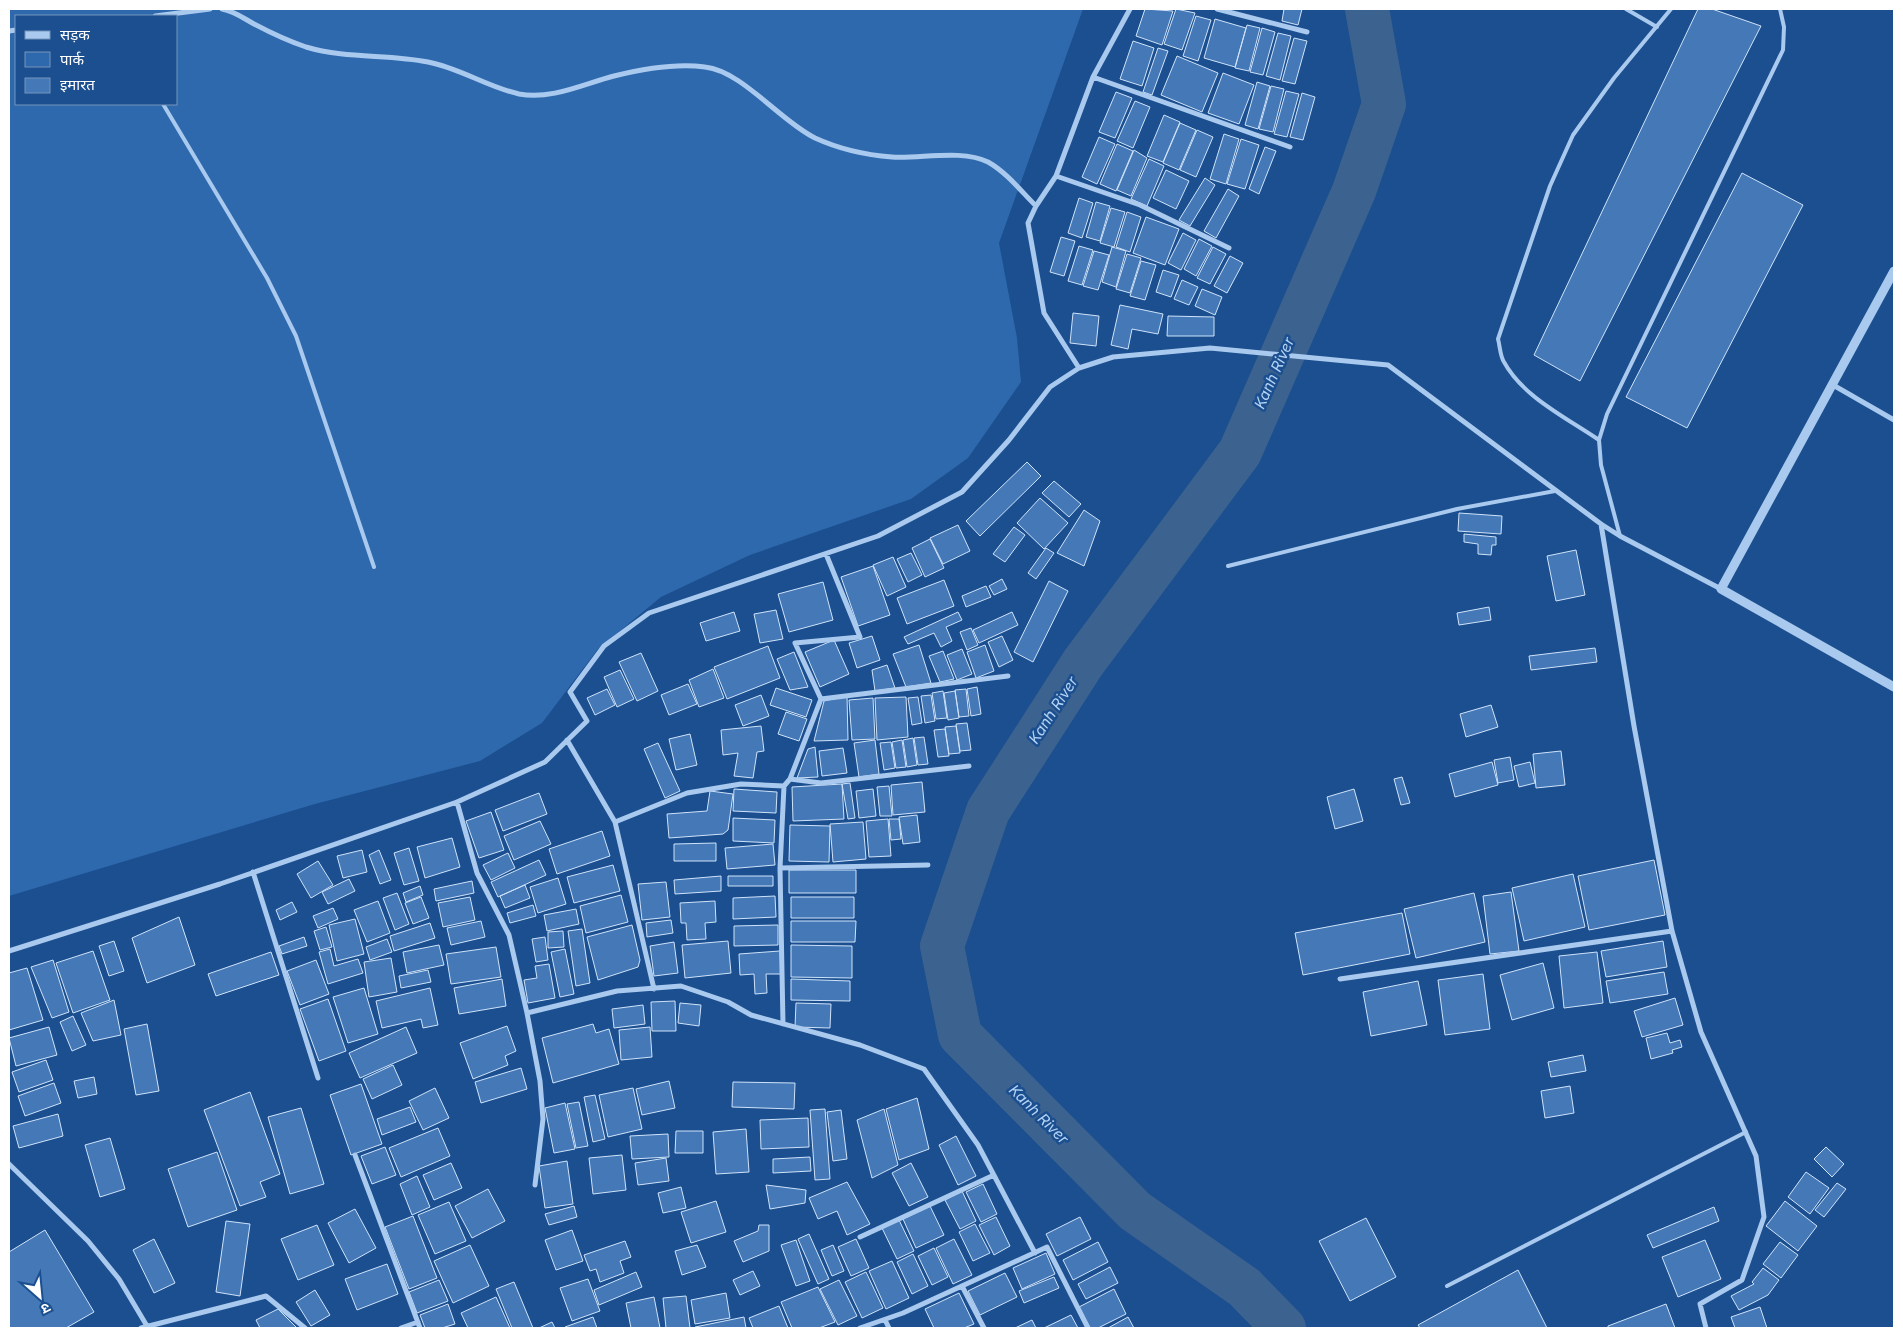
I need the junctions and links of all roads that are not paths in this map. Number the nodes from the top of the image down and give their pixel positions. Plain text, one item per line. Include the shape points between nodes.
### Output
1 (210, 9) edge
2 (222, 9) edge
3 (1130, 9) edge
4 (1217, 9) edge
5 (1626, 9) edge
6 (1671, 9) edge
7 (1780, 9) edge
8 (163, 15) edge
9 (1657, 27) junction
10 (1307, 32) dead end
11 (1093, 77) junction
12 (165, 105) edge
13 (1290, 147) dead end
14 (1056, 176) junction
15 (1036, 206) junction
16 (1229, 248) dead end
17 (1894, 271) edge
18 (1079, 368) junction
19 (1833, 385) junction
20 (1894, 420) edge
21 (1599, 440) junction
22 (1555, 491) junction
23 (1601, 524) junction
24 (1620, 536) junction
25 (826, 554) junction
26 (1228, 566) dead end
27 (374, 568) dead end
28 (1721, 589) junction
29 (1008, 676) dead end
30 (1894, 687) edge
31 (821, 699) junction
32 (567, 740) junction
33 (969, 766) dead end
34 (790, 780) junction
35 (784, 786) junction
36 (457, 802) junction
37 (615, 822) junction
38 (928, 865) dead end
39 (780, 868) junction
40 (253, 872) junction
41 (1672, 931) junction
42 (9, 951) edge
43 (1340, 979) dead end
44 (654, 989) junction
45 (527, 1013) junction
46 (783, 1024) junction
47 (318, 1078) dead end
48 (1746, 1132) junction
49 (354, 1154) dead end
50 (9, 1164) edge
51 (994, 1175) junction
52 (535, 1185) dead end
53 (860, 1237) dead end
54 (1035, 1253) junction
55 (962, 1286) junction
56 (1448, 1286) dead end
57 (885, 1320) junction
58 (419, 1325) edge
59 (144, 1327) edge
60 (305, 1328) edge
61 (402, 1328) edge
62 (860, 1328) edge
63 (889, 1328) edge
64 (984, 1328) edge
65 (1088, 1328) edge
66 (1706, 1328) edge

1 - 8 street
2 - 15 street via 328,53 429,62 522,94 544,95 653,69 708,67 749,89 791,123 815,137 843,148 892,157 973,156 1002,172
3 - 11 street
4 - 10 street
5 - 9 lane
6 - 9 lane
7 - 21 lane via 1784,27 1783,50 1607,414
9 - 21 lane via 1614,78 1573,135 1550,186 1498,339 1503,361 1517,380
11 - 13 street
11 - 14 street
12 - 27 lane via 267,278 296,336
14 - 15 street
14 - 16 street via 1140,205
15 - 18 street via 1028,223 1044,313
17 - 19 street
18 - 22 street via 1113,357 1210,348 1388,365
18 - 25 street via 1050,386 1009,440 962,492 878,536
19 - 20 street
19 - 28 street
21 - 24 lane via 1601,465
22 - 23 street
22 - 26 lane via 1457,509
23 - 24 street
23 - 41 street
24 - 28 street
25 - 31 street via 860,637 795,643
25 - 32 street via 649,614 604,646 570,692 587,721
28 - 30 street
29 - 31 street
31 - 34 street
32 - 36 street via 545,762
32 - 37 street
33 - 34 street via 821,783
34 - 35 street
35 - 37 street via 741,784 687,793
35 - 39 street
36 - 40 street
36 - 45 street via 477,873 509,935
37 - 44 street
38 - 39 street
39 - 46 street
40 - 42 street
40 - 47 street
41 - 43 street
41 - 48 street via 1701,1032
44 - 45 street via 617,991
44 - 46 street via 681,986 728,1002 751,1015
45 - 52 street via 540,1081 543,1120
46 - 51 street via 860,1045 924,1069 978,1145
48 - 56 lane
48 - 66 street via 1756,1156 1764,1216 1742,1280 1700,1304
49 - 58 street
50 - 59 street via 88,1241 119,1279
51 - 53 street
51 - 54 street
54 - 55 street
54 - 65 street via 1047,1247
55 - 57 street
55 - 64 street
57 - 62 street
57 - 63 street
58 - 61 street
59 - 60 street via 266,1296

